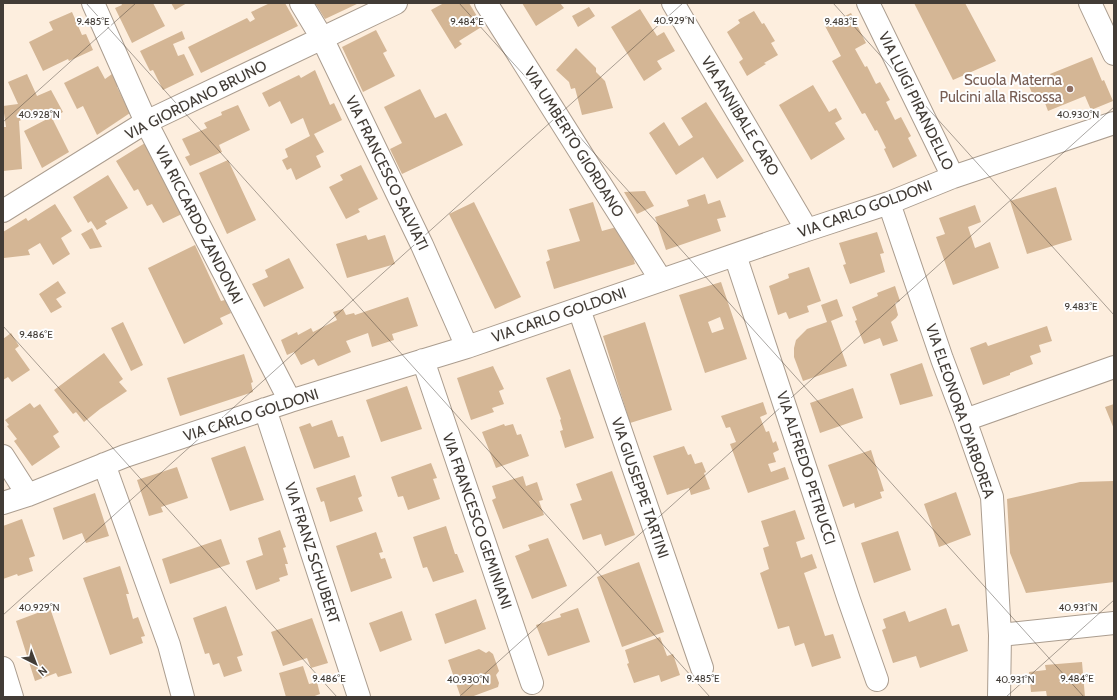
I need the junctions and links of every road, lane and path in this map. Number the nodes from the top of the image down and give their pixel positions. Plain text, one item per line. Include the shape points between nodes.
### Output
1 (93, 3) edge
2 (301, 3) edge
3 (396, 3) edge
4 (486, 3) edge
5 (672, 3) edge
6 (868, 3) edge
7 (1090, 3) edge
8 (322, 38) junction
9 (1114, 54) edge
10 (146, 122) junction
11 (1114, 123) edge
12 (953, 177) junction
13 (889, 203) junction
14 (3, 211) edge
15 (807, 230) junction
16 (735, 255) junction
17 (662, 280) junction
18 (579, 309) junction
19 (467, 347) junction
20 (423, 360) junction
21 (1114, 368) edge
22 (290, 401) junction
23 (265, 409) junction
24 (965, 420) junction
25 (3, 456) edge
26 (104, 464) junction
27 (28, 495) junction
28 (3, 502) edge
29 (1114, 623) edge
30 (1000, 635) junction
31 (3, 668) edge
32 (702, 668) dead end
33 (878, 680) dead end
34 (532, 683) dead end
35 (12, 697) edge
36 (183, 697) edge
37 (360, 697) edge
38 (999, 697) edge

1 - 10 street, VIA RICCARDO ZANDONAI
2 - 8 street, VIA FRANCESCO SALVIATI
3 - 8 street, VIA GIORDANO BRUNO
4 - 17 street, VIA UMBERTO GIORDANO
5 - 15 street, VIA ANNIBALE CARO
6 - 12 street, VIA LUIGI PIRANDELLO
7 - 9 street
8 - 10 street, VIA GIORDANO BRUNO
8 - 19 street, VIA FRANCESCO SALVIATI via 422,245
10 - 14 street, VIA GIORDANO BRUNO
10 - 22 street, VIA RICCARDO ZANDONAI
11 - 12 street, VIA CARLO GOLDONI
12 - 13 street, VIA CARLO GOLDONI
13 - 15 street, VIA CARLO GOLDONI
13 - 24 street, VIA ELEONORA D'ARBOREA
15 - 16 street, VIA CARLO GOLDONI
16 - 17 street, VIA CARLO GOLDONI
16 - 33 street, VIA ALFREDO PETRUCCI
17 - 18 street, VIA CARLO GOLDONI
18 - 19 street, VIA CARLO GOLDONI
18 - 32 street, VIA GIUSEPPE TARTINI
19 - 20 street, VIA CARLO GOLDONI
20 - 22 street, VIA CARLO GOLDONI
20 - 34 street, VIA FRANCESCO GEMINIANI
21 - 24 street
22 - 23 street, VIA CARLO GOLDONI
23 - 26 street, VIA CARLO GOLDONI
23 - 37 street, VIA FRANZ SCHUBERT
24 - 30 street, VIA ELEONORA D'ARBOREA via 992,497
25 - 27 street
26 - 27 street, VIA CARLO GOLDONI
26 - 36 street via 169,645
27 - 28 street, VIA CARLO GOLDONI
29 - 30 street
30 - 38 street, VIA ELEONORA D'ARBOREA
31 - 35 street

